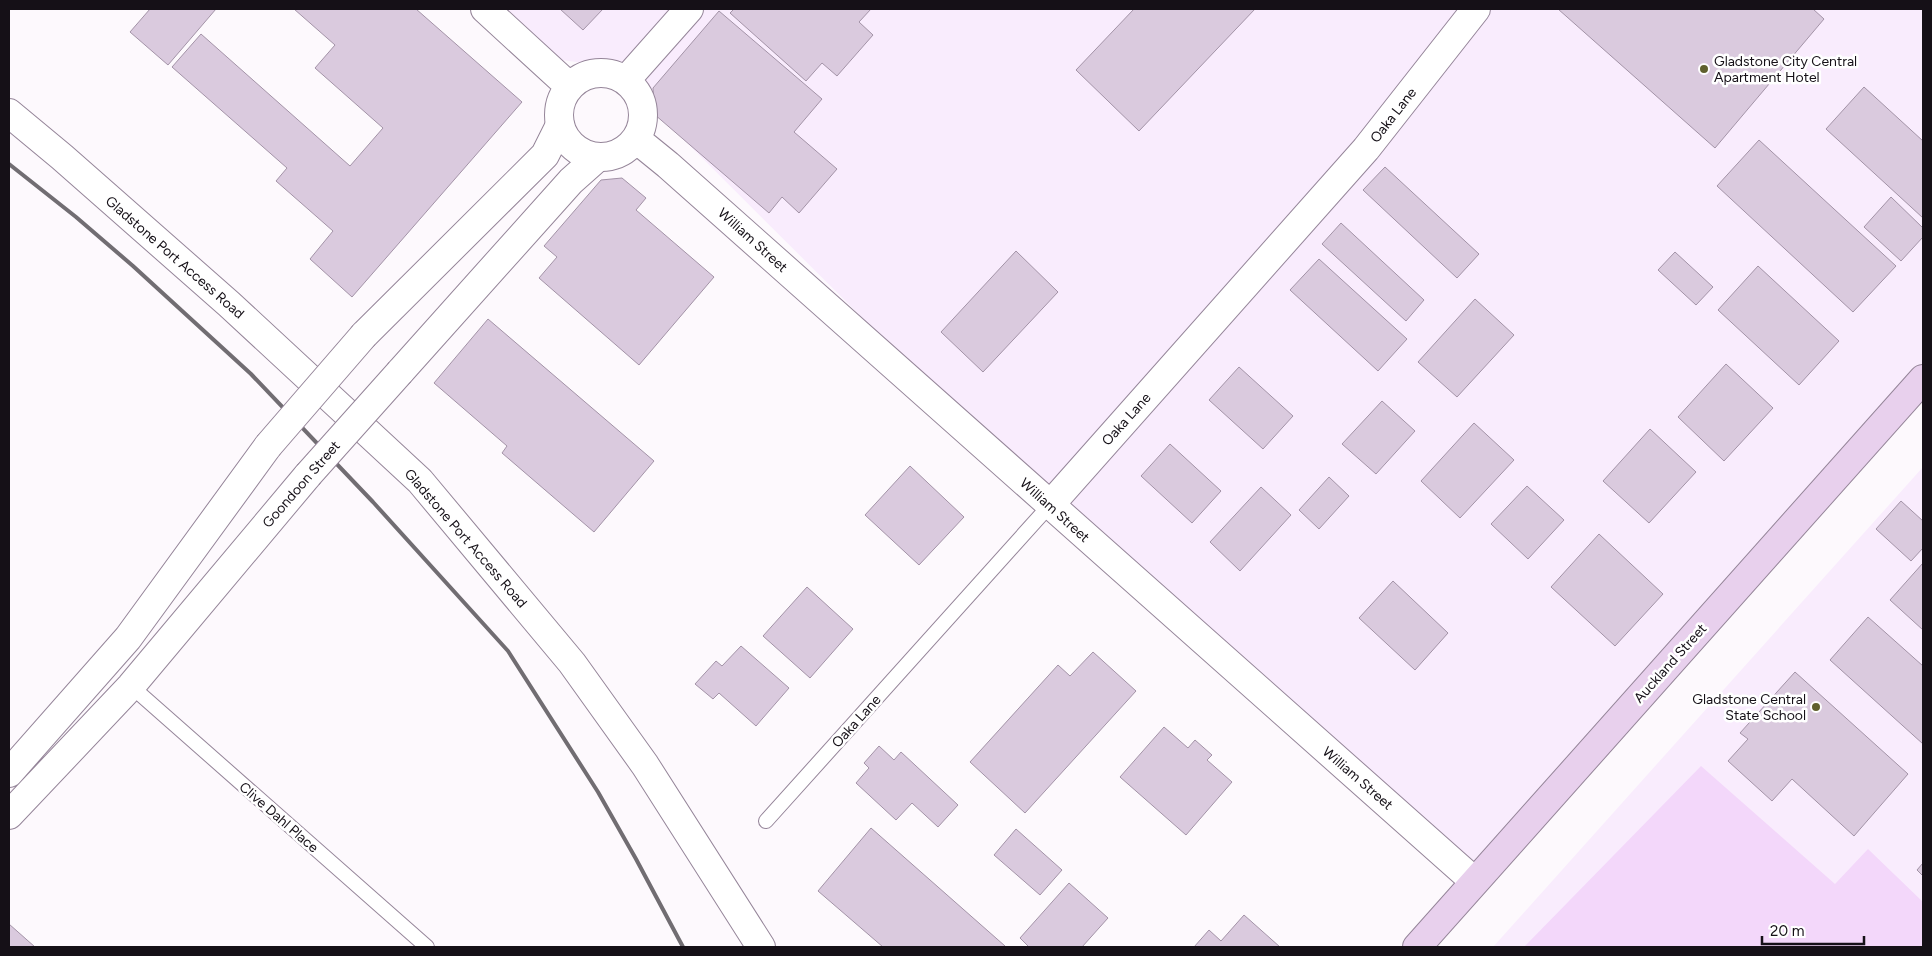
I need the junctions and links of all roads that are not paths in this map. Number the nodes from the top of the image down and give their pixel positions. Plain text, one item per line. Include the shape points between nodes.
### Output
1 (485, 9) edge
2 (689, 9) edge
3 (1476, 9) edge
4 (626, 80) junction
5 (569, 86) junction
6 (9, 113) edge
7 (560, 125) junction
8 (636, 139) junction
9 (598, 157) junction
10 (1923, 379) edge
11 (1050, 506) junction
12 (132, 686) junction
13 (9, 773) edge
14 (9, 815) edge
15 (766, 821) dead end
16 (1474, 881) junction
17 (427, 947) edge
18 (760, 947) edge
19 (1417, 947) edge

1 - 5 street
2 - 4 street
3 - 11 street, Oaka Lane via 1366,149
4 - 5 street via 615,74 591,73
4 - 8 street via 639,96 644,114
5 - 7 street via 559,111
6 - 18 street, Gladstone Port Access Road via 229,304 420,481 572,663 645,765
7 - 9 street via 574,147
7 - 13 street, bridge via 545,155 364,335 268,446 128,638
8 - 9 street via 620,153
8 - 11 street, William Street
9 - 12 street, Goondoon Street, bridge via 571,181 308,475
10 - 16 main road, Auckland Street
11 - 15 lane, Oaka Lane
11 - 16 street, William Street
12 - 14 street, Goondoon Street
12 - 17 lane, Clive Dahl Place
16 - 19 main road, Auckland Street

